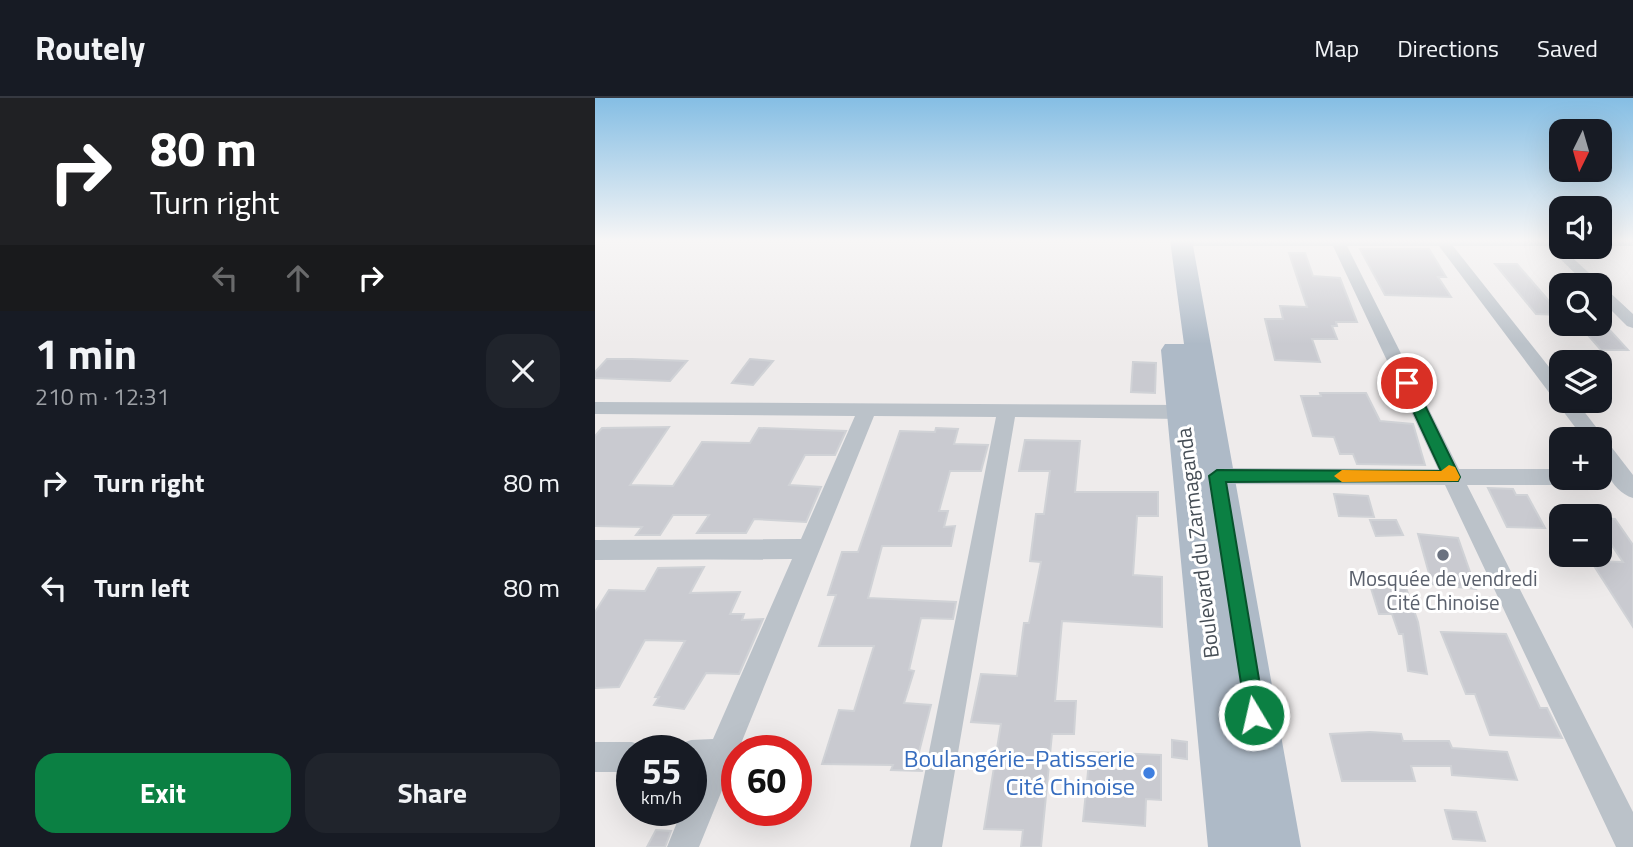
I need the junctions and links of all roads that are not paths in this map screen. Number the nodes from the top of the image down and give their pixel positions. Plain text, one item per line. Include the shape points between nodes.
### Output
1 (1179, 275) edge
2 (1354, 275) edge
3 (1464, 275) edge
4 (1612, 294) edge
5 (1633, 298) edge
6 (1612, 301) edge
7 (1633, 323) edge
8 (1190, 375) junction
9 (1549, 380) edge
10 (595, 408) edge
11 (867, 410) junction
12 (1007, 411) junction
13 (1182, 412) junction
14 (1575, 413) edge
15 (1586, 427) edge
16 (1612, 463) edge
17 (1217, 476) junction
18 (1452, 477) junction
19 (1549, 477) edge
20 (1628, 484) edge
21 (809, 549) junction
22 (595, 550) edge
23 (730, 735) edge
24 (721, 756) edge
25 (595, 757) edge
26 (616, 757) edge
27 (683, 847) edge
28 (926, 847) edge
29 (1234, 847) edge
30 (1275, 847) edge
31 (1633, 847) edge

1 - 8 main road, Boulevard du Zarmaganda
2 - 18 street
3 - 9 street
4 - 5 street
6 - 7 street
8 - 13 main road, Boulevard du Zarmaganda
8 - 17 main road, Boulevard du Zarmaganda
10 - 11 street
11 - 12 street
11 - 21 street
12 - 13 street
12 - 28 street
13 - 29 main road, Boulevard du Zarmaganda
14 - 15 street
16 - 20 street
17 - 18 street
17 - 30 main road, Boulevard du Zarmaganda
18 - 19 street
18 - 31 street
21 - 22 street
21 - 23 street
24 - 27 street
25 - 26 street

